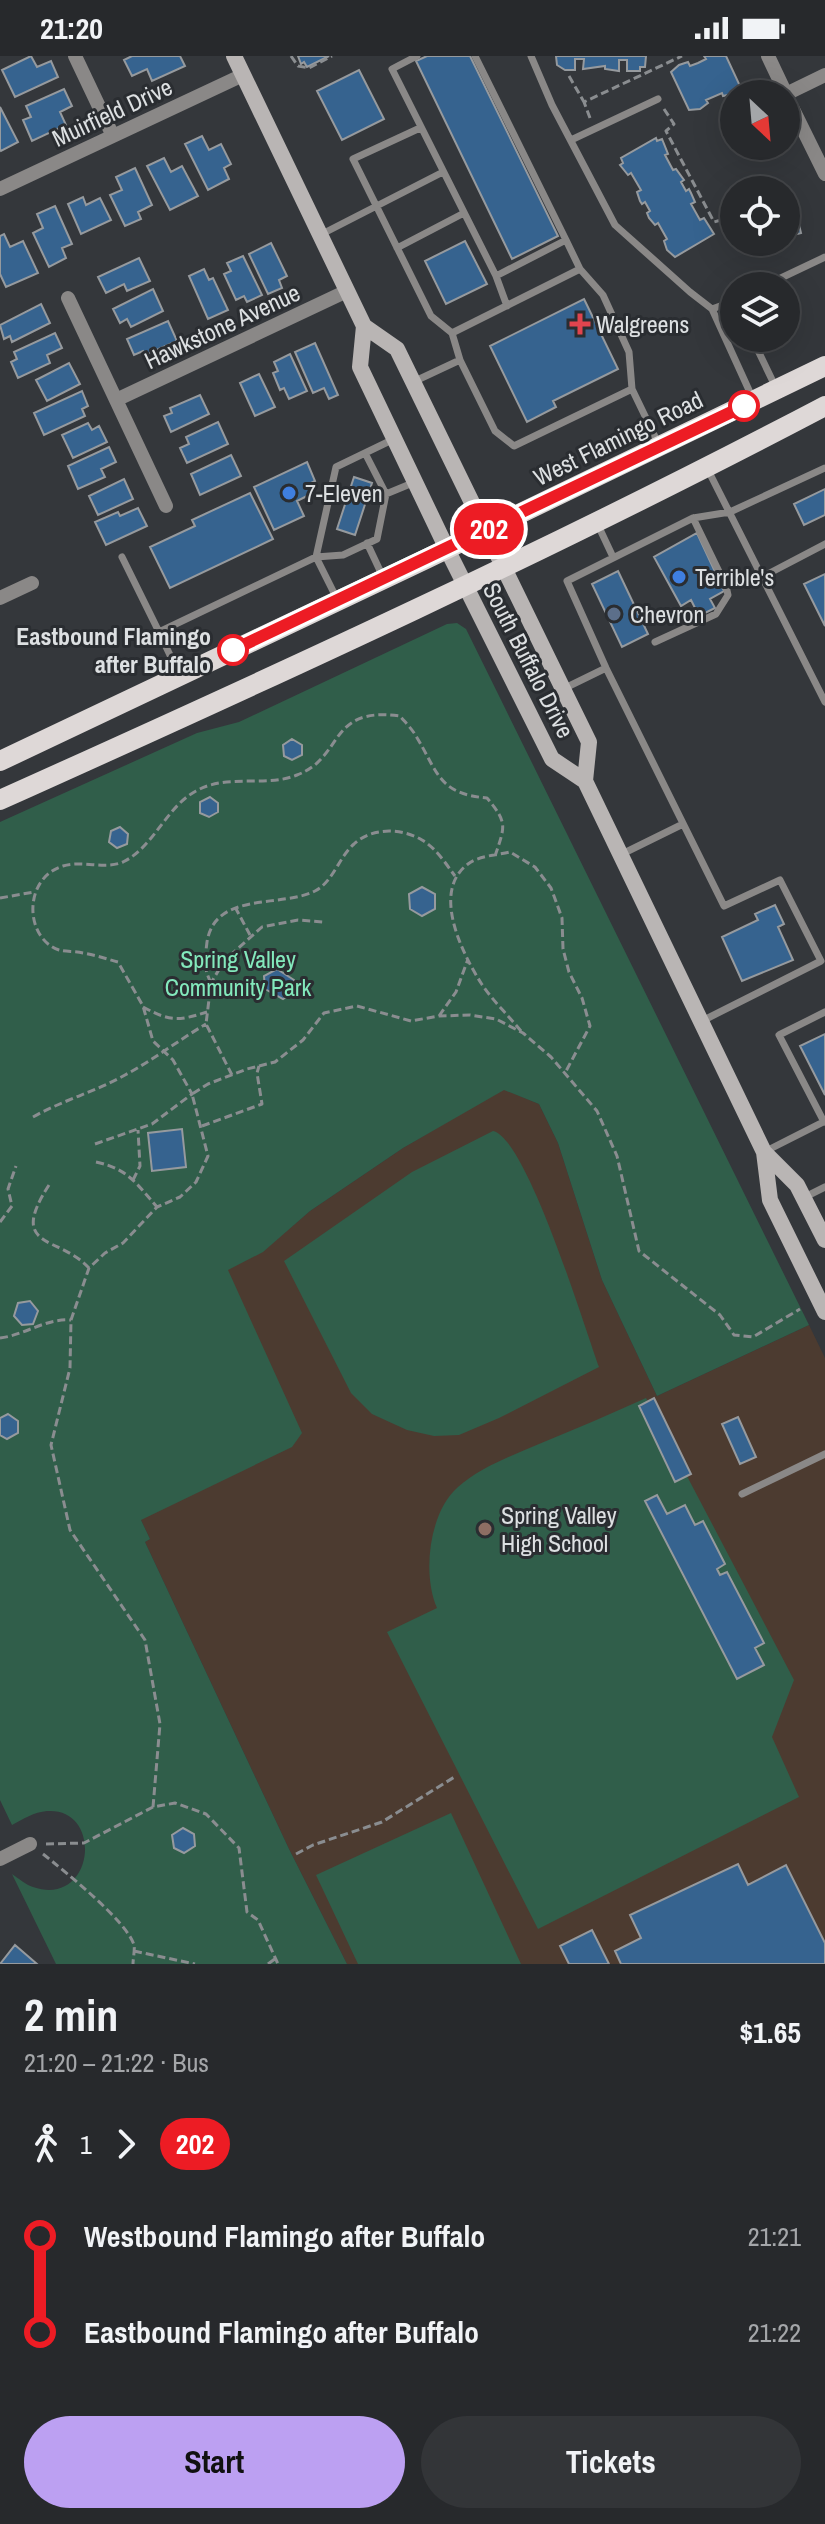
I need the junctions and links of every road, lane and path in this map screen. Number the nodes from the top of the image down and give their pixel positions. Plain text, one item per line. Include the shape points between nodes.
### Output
1 (75, 56) edge
2 (234, 56) edge
3 (291, 56) edge
4 (332, 56) edge
5 (417, 56) edge
6 (475, 56) edge
7 (531, 56) edge
8 (682, 56) edge
9 (768, 56) edge
10 (243, 75) junction
11 (825, 75) edge
12 (569, 76) dead end
13 (779, 80) edge
14 (800, 87) edge
15 (658, 99) joint
16 (584, 102) junction
17 (800, 123) edge
18 (420, 128) junction
19 (595, 129) junction
20 (113, 136) junction
21 (571, 140) junction
22 (443, 172) junction
23 (825, 174) edge
24 (0, 189) edge
25 (377, 207) junction
26 (464, 213) junction
27 (720, 220) edge
28 (320, 235) junction
29 (566, 240) junction
30 (397, 248) junction
31 (825, 257) edge
32 (580, 269) junction
33 (793, 272) edge
34 (496, 276) junction
35 (347, 291) junction
36 (68, 298) dead end
37 (507, 306) junction
38 (720, 306) edge
39 (712, 309) junction
40 (364, 326) junction
41 (452, 333) junction
42 (759, 352) edge
43 (460, 360) junction
44 (825, 366) edge
45 (413, 382) junction
46 (632, 389) junction
47 (777, 390) junction
48 (116, 400) junction
49 (754, 401) junction
50 (825, 406) edge
51 (394, 439) junction
52 (660, 447) junction
53 (365, 453) junction
54 (707, 468) junction
55 (825, 468) edge
56 (415, 482) junction
57 (386, 494) junction
58 (166, 506) dead end
59 (730, 512) junction
60 (693, 518) junction
61 (596, 523) junction
62 (485, 531) junction
63 (367, 543) junction
64 (825, 544) edge
65 (447, 549) junction
66 (122, 557) dead end
67 (316, 557) junction
68 (613, 557) junction
69 (502, 569) junction
70 (764, 576) junction
71 (384, 579) junction
72 (32, 583) dead end
73 (465, 587) junction
74 (0, 598) edge
75 (338, 601) junction
76 (159, 632) junction
77 (655, 642) dead end
78 (606, 668) junction
79 (180, 675) junction
80 (563, 689) junction
81 (825, 702) edge
82 (0, 761) edge
83 (585, 781) junction
84 (0, 800) edge
85 (683, 824) junction
86 (620, 855) junction
87 (495, 856) junction
88 (455, 876) junction
89 (34, 892) junction
90 (0, 898) edge
91 (235, 907) junction
92 (280, 921) junction
93 (323, 922) dead end
94 (281, 929) dead end
95 (250, 935) junction
96 (468, 959) junction
97 (821, 961) junction
98 (825, 970) edge
99 (211, 983) junction
100 (143, 1006) junction
101 (207, 1012) junction
102 (825, 1012) edge
103 (439, 1016) junction
104 (701, 1021) junction
105 (206, 1024) junction
106 (523, 1033) junction
107 (163, 1050) junction
108 (259, 1066) junction
109 (565, 1073) junction
110 (232, 1075) junction
111 (192, 1094) junction
112 (33, 1117) dead end
113 (824, 1121) edge
114 (202, 1126) junction
115 (138, 1129) junction
116 (95, 1144) dead end
117 (764, 1152) junction
118 (96, 1162) dead end
119 (16, 1166) dead end
120 (133, 1180) junction
121 (49, 1185) dead end
122 (825, 1187) edge
123 (803, 1198) junction
124 (157, 1207) junction
125 (0, 1222) edge
126 (825, 1240) edge
127 (89, 1268) junction
128 (800, 1309) dead end
129 (825, 1312) edge
130 (71, 1320) junction
131 (0, 1338) edge
132 (825, 1454) edge
133 (742, 1494) dead end
134 (456, 1776) dead end
135 (153, 1807) junction
136 (30, 1844) junction
137 (296, 1854) dead end
138 (0, 1859) edge
139 (134, 1951) junction
140 (276, 1958) junction
141 (133, 1964) edge
142 (195, 1964) edge
143 (268, 1964) edge
144 (278, 1964) edge

1 - 20 street
2 - 10 main road, South Buffalo Drive
3 - 4 path via 298,66 309,68
5 - 18 lane via 392,69
6 - 29 lane
7 - 21 lane
8 - 16 path
9 - 13 street
10 - 20 street, Muirfield Drive
10 - 28 main road, South Buffalo Drive
11 - 14 street
12 - 16 path
15 - 19 lane
15 - 27 path via 674,124 666,131 714,222
16 - 19 path
17 - 23 street
18 - 22 lane
18 - 25 lane via 353,159
19 - 21 lane
20 - 24 street, Muirfield Drive
21 - 39 lane via 615,225
22 - 25 lane
22 - 26 lane
25 - 28 lane
25 - 30 lane
26 - 30 lane
26 - 34 lane
28 - 35 main road, South Buffalo Drive
29 - 32 lane
29 - 34 lane
30 - 41 lane via 431,316
31 - 33 lane
32 - 37 lane
32 - 46 lane via 603,295 629,352
34 - 37 lane
35 - 40 main road, South Buffalo Drive
35 - 48 street, Hawkstone Avenue
36 - 48 street
37 - 41 lane
38 - 39 lane
39 - 49 lane
40 - 45 main road, South Buffalo Drive via 397,349
40 - 51 main road, South Buffalo Drive via 360,367
41 - 43 lane
42 - 47 lane
43 - 45 lane
43 - 46 lane via 495,431 514,446
44 - 47 main road, West Flamingo Road
45 - 62 main road, South Buffalo Drive
46 - 52 lane
47 - 49 main road, West Flamingo Road
48 - 58 street
49 - 52 main road, West Flamingo Road
50 - 54 main road
51 - 53 lane
51 - 56 main road, South Buffalo Drive
52 - 62 main road, West Flamingo Road
53 - 57 lane
53 - 67 lane via 336,467
54 - 59 lane
54 - 61 main road
55 - 59 lane
56 - 57 lane
56 - 65 main road, South Buffalo Drive
57 - 63 lane via 377,539
59 - 60 lane
59 - 70 lane
60 - 68 lane
60 - 77 lane via 728,595 716,614
61 - 68 lane
61 - 69 main road
62 - 65 main road, West Flamingo Road
62 - 69 main road, South Buffalo Drive
63 - 67 lane via 343,555
63 - 71 lane
64 - 70 lane
65 - 71 main road, West Flamingo Road
65 - 73 main road, South Buffalo Drive
66 - 76 lane
67 - 75 lane
67 - 76 lane
68 - 78 lane via 567,581
69 - 73 main road
69 - 80 main road, South Buffalo Drive
70 - 81 lane
71 - 75 main road, West Flamingo Road
72 - 74 street
73 - 83 main road, South Buffalo Drive via 552,759
73 - 84 main road
75 - 79 main road, West Flamingo Road
76 - 79 lane
78 - 80 lane
78 - 85 lane
79 - 82 main road, West Flamingo Road
80 - 83 main road, South Buffalo Drive via 589,742
83 - 86 main road
85 - 86 lane
85 - 97 lane via 724,906 780,880
86 - 104 main road
87 - 88 path via 470,862
87 - 89 path via 504,828 487,798 465,796 448,786 400,716 366,715 347,726 322,761 296,776 219,781 197,790 180,802 137,853 104,866 65,865 39,879
87 - 109 path via 510,852 535,867 551,888 562,918 563,949 590,1026
88 - 91 path via 422,840 381,831 355,843 320,888 290,899
88 - 96 path via 454,925
89 - 90 path
89 - 100 path via 33,917 43,938 57,949 118,962
91 - 95 path
91 - 99 path via 209,932 204,967
92 - 93 path
92 - 94 path
92 - 95 path
95 - 99 path
96 - 103 path via 456,992
96 - 106 path
97 - 98 lane
97 - 104 lane
99 - 101 path
100 - 101 path via 179,1020
100 - 107 path via 153,1041
101 - 105 path
102 - 113 lane via 779,1035
103 - 106 path via 496,1019
103 - 108 path via 411,1021 357,1006 324,1013 303,1040 275,1062
104 - 117 main road
105 - 107 path
105 - 110 path
106 - 109 path
107 - 111 path
107 - 112 path via 125,1075
108 - 110 path
108 - 114 path via 262,1104
109 - 128 path via 597,1111 617,1156 639,1251 720,1315 734,1335 753,1337
110 - 111 path
111 - 114 path
111 - 115 path
113 - 117 lane
114 - 124 path via 208,1156 196,1182
115 - 116 path
115 - 120 path via 140,1166
117 - 123 main road
117 - 129 main road via 770,1200
118 - 120 path via 115,1166
119 - 125 path via 8,1189 12,1206
120 - 124 path
121 - 127 path via 34,1212 37,1234
122 - 123 lane
123 - 126 main road
124 - 127 path via 123,1243
127 - 130 path
130 - 131 path via 57,1319
130 - 135 path via 70,1368 51,1445 70,1530 145,1640 160,1724
132 - 133 lane
134 - 137 path via 382,1822
135 - 136 path via 84,1843
135 - 140 path via 175,1803 206,1814 239,1848 247,1912 258,1920
136 - 138 street
136 - 139 path via 82,1884 125,1930
139 - 141 path
139 - 142 path
140 - 143 path
140 - 144 path

